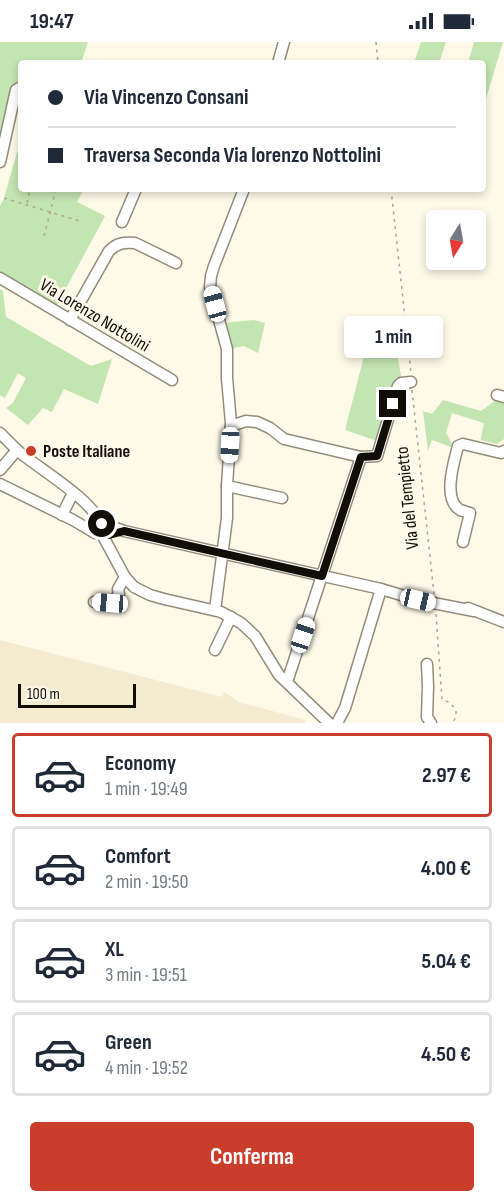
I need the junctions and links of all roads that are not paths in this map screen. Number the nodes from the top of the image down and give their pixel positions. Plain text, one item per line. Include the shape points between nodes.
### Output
1 (284, 42) edge
2 (279, 60) edge
3 (18, 95) edge
4 (0, 162) edge
5 (135, 192) edge
6 (240, 192) edge
7 (122, 222) dead end
8 (176, 263) dead end
9 (0, 278) edge
10 (70, 320) junction
11 (172, 380) dead end
12 (411, 382) road end
13 (231, 426) junction
14 (0, 433) edge
15 (17, 450) junction
16 (504, 451) edge
17 (361, 457) junction
18 (0, 470) edge
19 (0, 484) edge
20 (227, 486) junction
21 (73, 493) junction
22 (282, 498) dead end
23 (62, 515) junction
24 (102, 530) junction
25 (463, 542) dead end
26 (223, 553) junction
27 (322, 576) junction
28 (124, 577) junction
29 (381, 589) junction
30 (94, 602) dead end
31 (215, 610) junction
32 (231, 617) junction
33 (504, 622) edge
34 (215, 650) dead end
35 (427, 664) dead end
36 (287, 682) junction
37 (329, 723) edge
38 (338, 723) edge
39 (431, 723) edge

1 - 2 street
3 - 4 street
5 - 7 street
6 - 13 street via 210,286 227,349
8 - 10 street via 135,243 114,246
9 - 10 street, Via Lorenzo Nottolini
10 - 11 street, Via Lorenzo Nottolini
12 - 17 street via 398,386 377,456
13 - 17 street via 257,422 284,439
13 - 20 street
14 - 15 street
15 - 18 street
15 - 21 street
16 - 25 street via 459,446 451,488 459,509 470,513
17 - 27 street
19 - 23 street
20 - 22 street
20 - 26 street
21 - 23 street
21 - 24 street via 93,510
23 - 24 street
24 - 26 street via 124,531
24 - 28 street
26 - 27 street
26 - 31 street
27 - 29 street
27 - 36 street
28 - 30 street via 116,599 110,603
28 - 31 street via 150,595
29 - 33 street
29 - 38 street
31 - 32 street
32 - 34 street
32 - 36 street via 255,636
35 - 39 street via 427,717
36 - 37 street

